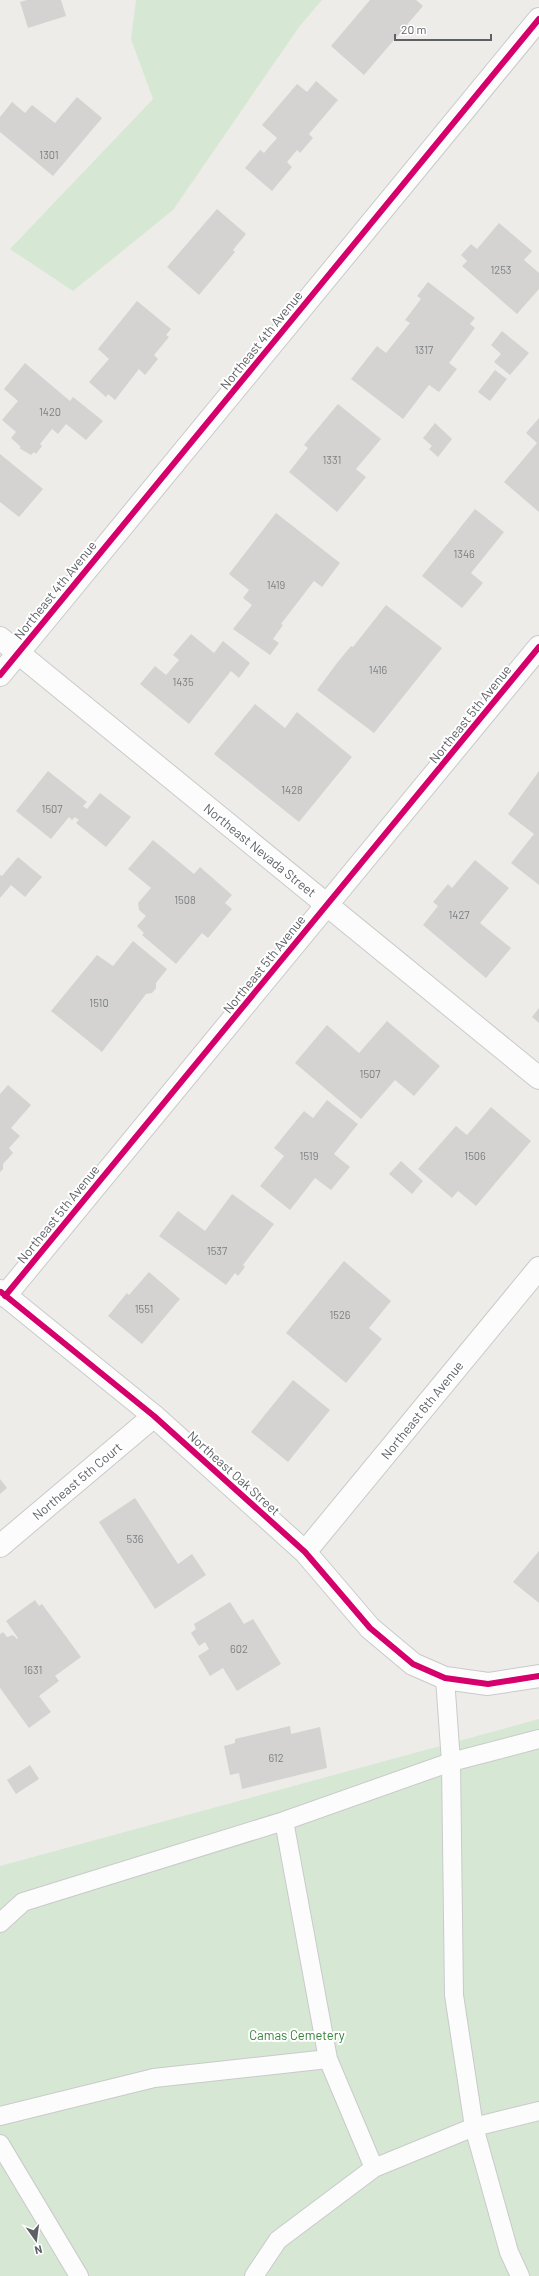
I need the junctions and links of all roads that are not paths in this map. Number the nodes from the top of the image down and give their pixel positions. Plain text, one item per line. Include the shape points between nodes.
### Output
1 (539, 19) edge
2 (0, 638) edge
3 (539, 647) edge
4 (18, 653) junction
5 (0, 675) edge
6 (327, 905) junction
7 (539, 1078) edge
8 (539, 1268) edge
9 (3, 1293) edge
10 (154, 1416) junction
11 (0, 1546) edge
12 (305, 1552) junction
13 (539, 1676) edge
14 (445, 1678) junction
15 (539, 1738) edge
16 (451, 1762) junction
17 (284, 1821) junction
18 (0, 1923) edge
19 (328, 2059) junction
20 (539, 2111) edge
21 (0, 2116) edge
22 (474, 2127) junction
23 (0, 2144) edge
24 (374, 2168) junction
25 (79, 2276) edge
26 (254, 2276) edge
27 (520, 2276) edge

1 - 4 street, Northeast 4th Avenue
2 - 4 street, Northeast Nevada Street
3 - 6 street, Northeast 5th Avenue
4 - 5 street, Northeast 4th Avenue
4 - 6 street, Northeast Nevada Street
6 - 7 street, Northeast Nevada Street
6 - 9 street, Northeast 5th Avenue
8 - 12 street, Northeast 6th Avenue
9 - 10 street, Northeast Oak Street
10 - 11 street, Northeast 5th Court
10 - 12 street, Northeast Oak Street
12 - 14 street, Northeast Oak Street via 370,1628 413,1664
13 - 14 street, Northeast Oak Street via 488,1684
14 - 16 lane
15 - 16 lane
16 - 17 lane
16 - 22 lane via 454,1995
17 - 18 lane via 24,1902
17 - 19 lane
19 - 21 lane via 154,2078
19 - 24 lane
20 - 22 lane
22 - 24 lane
22 - 27 lane via 509,2252
23 - 25 lane
24 - 26 lane via 278,2240

